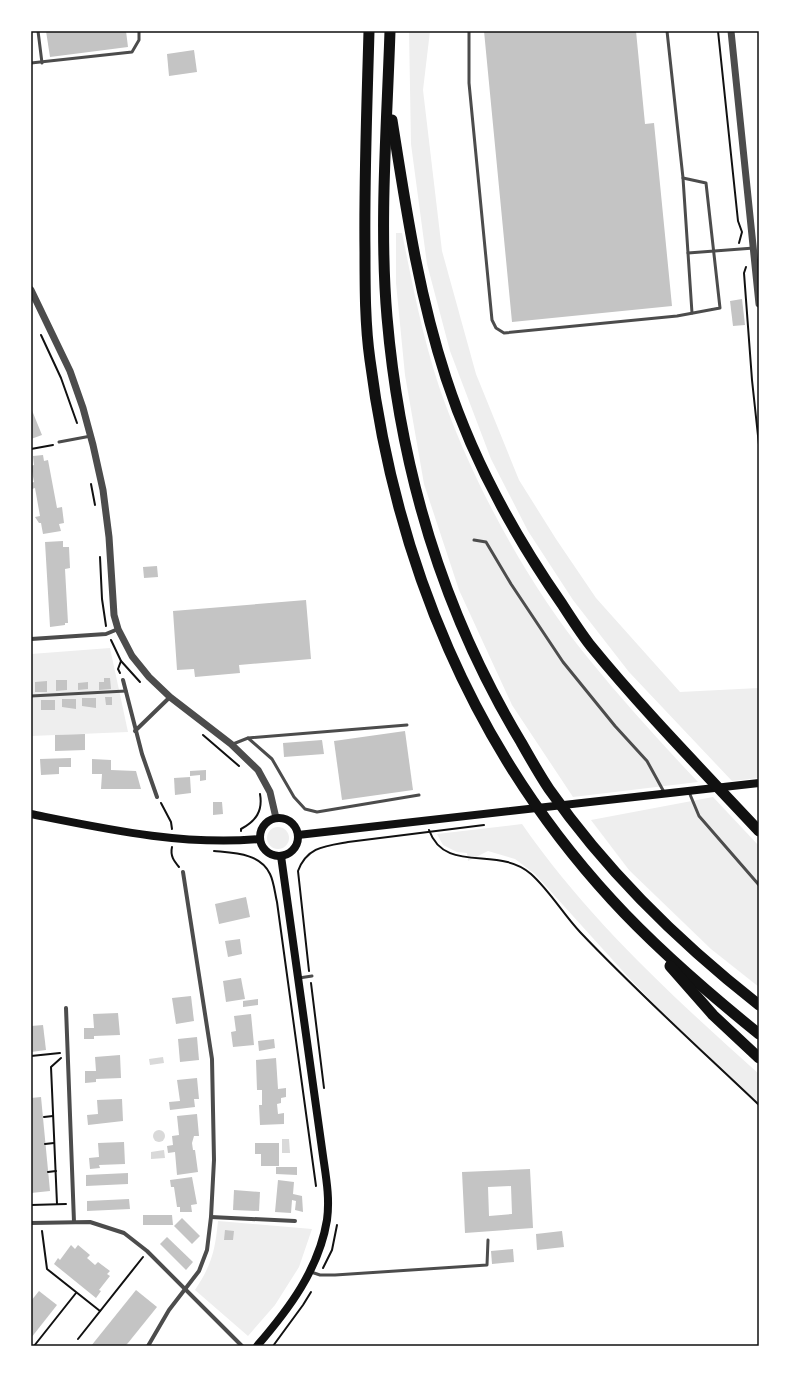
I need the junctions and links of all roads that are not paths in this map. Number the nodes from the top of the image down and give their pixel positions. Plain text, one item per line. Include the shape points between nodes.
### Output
1 (38, 31) edge
2 (139, 31) edge
3 (369, 31) edge
4 (390, 31) edge
5 (469, 31) edge
6 (667, 31) edge
7 (731, 31) edge
8 (42, 63) junction
9 (31, 64) edge
10 (388, 92) junction
11 (683, 178) junction
12 (754, 248) junction
13 (713, 251) junction
14 (688, 253) junction
15 (31, 290) edge
16 (759, 304) edge
17 (692, 313) junction
18 (91, 436) junction
19 (59, 442) road end
20 (474, 540) dead end
21 (118, 629) junction
22 (31, 639) edge
23 (123, 680) road end
24 (126, 691) junction
25 (31, 696) edge
26 (170, 697) junction
27 (407, 725) dead end
28 (135, 731) junction
29 (248, 738) junction
30 (231, 744) junction
31 (759, 783) edge
32 (689, 791) junction
33 (665, 793) junction
34 (419, 795) dead end
35 (157, 797) road end
36 (31, 814) edge
37 (276, 818) junction
38 (759, 830) edge
39 (298, 835) junction
40 (260, 839) junction
41 (281, 856) junction
42 (183, 872) road end
43 (759, 885) edge
44 (645, 934) junction
45 (312, 976) dead end
46 (298, 978) junction
47 (759, 1005) edge
48 (66, 1008) dead end
49 (759, 1034) edge
50 (759, 1058) edge
51 (211, 1217) junction
52 (295, 1221) dead end
53 (74, 1222) junction
54 (31, 1223) edge
55 (488, 1240) dead end
56 (311, 1272) junction
57 (186, 1290) junction
58 (148, 1346) edge
59 (242, 1346) edge
60 (257, 1346) edge

1 - 8 lane
2 - 8 lane via 139,40 132,52
3 - 44 highway via 364,206 365,284 370,358 384,447 403,528 433,614 484,723 557,833 598,884
4 - 10 highway
5 - 17 lane via 469,83 492,320 496,328 504,333
6 - 11 lane
7 - 12 street
8 - 9 lane
10 - 38 highway via 412,251 428,315 446,379 472,444 508,520 588,643 634,698
10 - 47 highway via 384,245 394,383 411,475 437,564 476,662 509,723 549,788 577,826 652,912 722,976
11 - 13 lane via 706,183
11 - 14 lane
12 - 13 lane
12 - 16 street
13 - 14 lane
13 - 17 lane via 720,308
14 - 17 lane
15 - 18 street via 70,371
18 - 19 lane
18 - 21 street via 104,490 114,615
20 - 33 lane via 486,542 563,662 647,761
21 - 22 street via 108,633
21 - 26 street via 132,656
23 - 24 street
24 - 25 lane
24 - 28 street
26 - 28 street
26 - 30 street
27 - 29 lane
28 - 35 street
29 - 30 lane
29 - 34 lane via 272,759 294,797 305,809 317,812
30 - 37 street via 265,780
31 - 32 main road
32 - 33 main road
32 - 43 lane via 699,816
33 - 39 main road
36 - 40 main road via 172,838 242,841
37 - 39 main road via 291,822
37 - 40 main road via 266,823 260,833
39 - 41 main road via 292,852
40 - 41 main road via 264,850
41 - 46 main road
42 - 51 street via 212,1059 214,1160
44 - 49 highway
44 - 50 highway via 712,1015
45 - 46 lane
46 - 56 main road via 328,1191 327,1218 322,1244
48 - 53 street
51 - 52 street
51 - 57 street via 204,1261
53 - 54 street
53 - 57 street via 90,1222 114,1228 131,1238
55 - 56 lane via 487,1265 335,1275
56 - 60 main road via 276,1324
57 - 58 street via 166,1314
57 - 59 street

